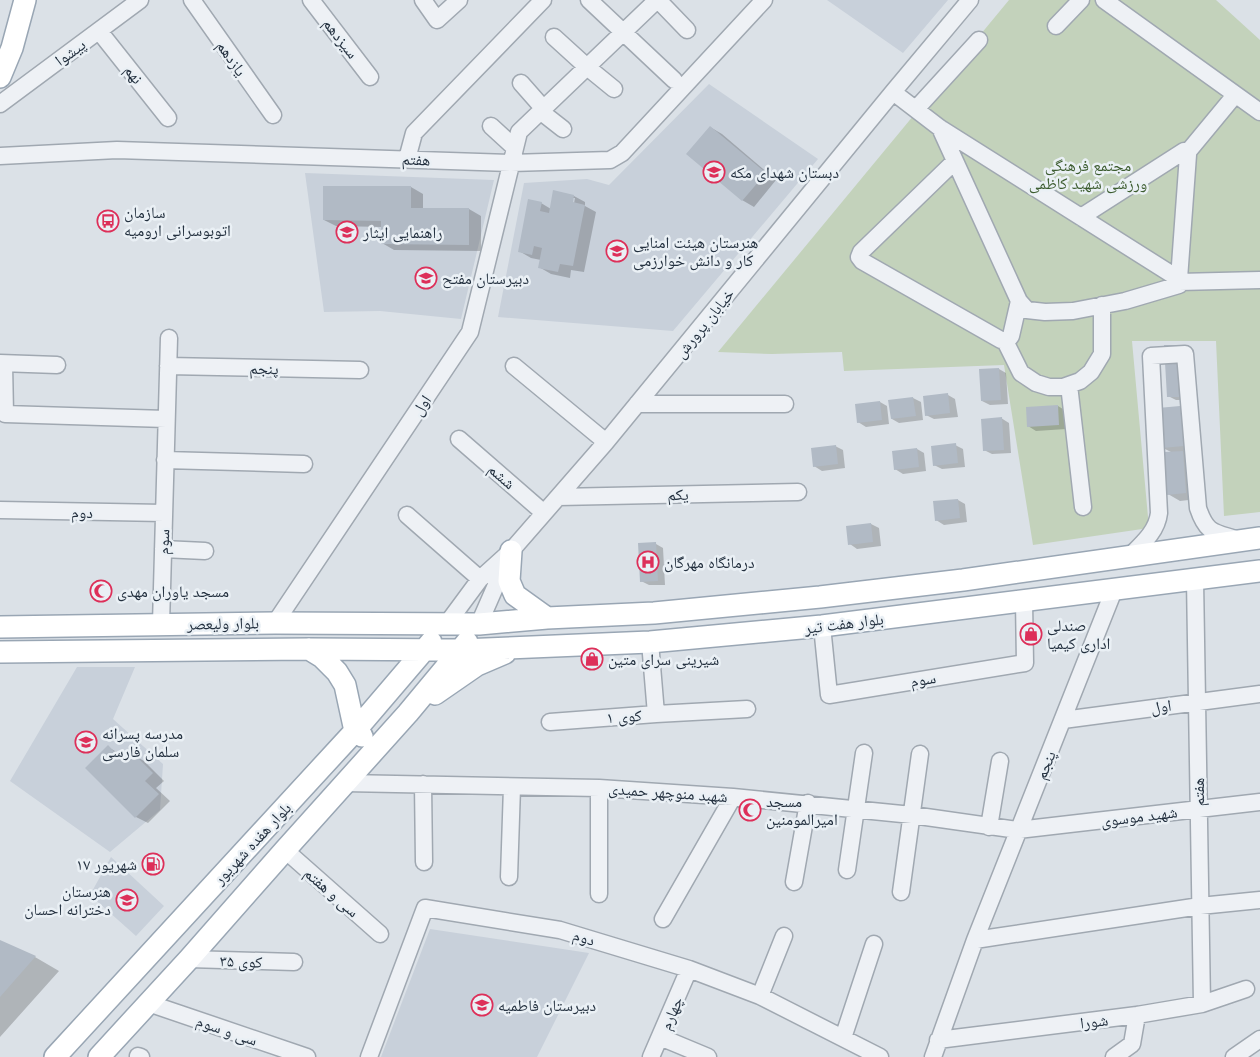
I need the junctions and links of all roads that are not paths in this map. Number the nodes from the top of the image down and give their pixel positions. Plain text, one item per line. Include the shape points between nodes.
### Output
1 (25, 0) edge
2 (140, 0) edge
3 (192, 0) edge
4 (311, 0) edge
5 (423, 0) edge
6 (459, 0) edge
7 (543, 0) edge
8 (589, 0) edge
9 (764, 0) edge
10 (970, 0) edge
11 (1081, 0) edge
12 (1104, 0) edge
13 (656, 1) edge
14 (119, 7) edge
15 (1056, 26) dead end
16 (687, 30) dead end
17 (99, 31) junction
18 (622, 33) junction
19 (554, 37) dead end
20 (979, 40) dead end
21 (586, 67) junction
22 (370, 76) dead end
23 (0, 77) edge
24 (674, 80) dead end
25 (521, 83) dead end
26 (614, 89) dead end
27 (892, 92) junction
28 (1235, 95) junction
29 (0, 104) edge
30 (916, 109) junction
31 (542, 110) junction
32 (1260, 112) edge
33 (273, 115) dead end
34 (168, 118) dead end
35 (492, 126) dead end
36 (940, 128) junction
37 (563, 129) dead end
38 (1187, 153) junction
39 (0, 156) edge
40 (513, 156) junction
41 (407, 159) junction
42 (955, 161) junction
43 (1081, 217) junction
44 (1179, 280) junction
45 (1260, 280) edge
46 (1019, 301) junction
47 (1102, 305) junction
48 (169, 338) dead end
49 (1005, 341) junction
50 (2, 363) edge
51 (57, 365) dead end
52 (168, 366) junction
53 (514, 366) dead end
54 (360, 370) dead end
55 (1069, 385) junction
56 (637, 404) junction
57 (785, 404) dead end
58 (3, 416) edge
59 (166, 419) junction
60 (459, 439) dead end
61 (606, 442) junction
62 (165, 460) junction
63 (304, 464) dead end
64 (798, 492) dead end
65 (558, 497) junction
66 (1084, 507) dead end
67 (0, 510) edge
68 (164, 513) junction
69 (544, 513) junction
70 (407, 514) dead end
71 (1251, 539) edge
72 (163, 549) junction
73 (205, 551) dead end
74 (511, 551) junction
75 (1130, 556) junction
76 (1260, 571) edge
77 (480, 579) junction
78 (963, 580) junction
79 (1195, 580) junction
80 (1114, 590) junction
81 (1024, 601) junction
82 (968, 608) junction
83 (548, 618) junction
84 (275, 623) junction
85 (161, 624) junction
86 (479, 624) junction
87 (446, 625) junction
88 (822, 626) junction
89 (0, 627) edge
90 (650, 642) junction
91 (519, 647) junction
92 (426, 648) junction
93 (309, 649) junction
94 (462, 650) junction
95 (0, 652) edge
96 (1260, 694) edge
97 (1197, 702) junction
98 (747, 709) dead end
99 (408, 713) junction
100 (656, 714) junction
101 (1063, 720) junction
102 (550, 722) dead end
103 (355, 731) junction
104 (376, 748) junction
105 (864, 753) dead end
106 (920, 754) dead end
107 (1000, 761) dead end
108 (345, 783) junction
109 (423, 784) junction
110 (512, 787) junction
111 (600, 788) junction
112 (733, 796) junction
113 (1260, 802) edge
114 (808, 803) junction
115 (856, 808) junction
116 (1199, 810) junction
117 (912, 815) junction
118 (989, 827) junction
119 (1018, 830) junction
120 (284, 850) junction
121 (424, 862) dead end
122 (847, 870) dead end
123 (509, 877) dead end
124 (794, 882) dead end
125 (901, 892) dead end
126 (599, 894) dead end
127 (1260, 900) edge
128 (1200, 906) junction
129 (663, 919) dead end
130 (380, 934) dead end
131 (784, 936) dead end
132 (975, 940) junction
133 (874, 944) dead end
134 (188, 959) junction
135 (294, 962) dead end
136 (689, 968) junction
137 (1246, 989) dead end
138 (760, 996) junction
139 (148, 1003) junction
140 (1202, 1004) junction
141 (1137, 1016) junction
142 (660, 1037) junction
143 (843, 1038) junction
144 (1260, 1039) edge
145 (938, 1040) junction
146 (107, 1052) edge
147 (55, 1057) edge
148 (307, 1057) edge
149 (369, 1057) edge
150 (651, 1057) edge
151 (708, 1057) edge
152 (880, 1057) edge
153 (933, 1057) edge
154 (1114, 1057) edge
155 (1234, 1057) edge

1 - 23 main road
2 - 14 street, پیشوا
3 - 33 street, یازدهم
4 - 22 street, سیزدهم
5 - 6 street via 437,20
7 - 41 street via 414,133
8 - 18 street
9 - 40 street, هفتم via 622,153 610,160
10 - 27 street, خیابان پرورش
11 - 15 street
12 - 28 street
13 - 16 street
13 - 18 street, اول
14 - 17 street, پیشوا
17 - 29 street, پیشوا
17 - 34 street, نهم
18 - 21 street, اول
18 - 24 street
19 - 21 street
20 - 30 street
21 - 26 street
21 - 31 street, اول
25 - 31 street
27 - 30 street
27 - 56 street, خیابان پرورش
28 - 32 street
28 - 38 street
30 - 36 street
31 - 37 street
31 - 40 street, اول via 518,132
35 - 40 street
36 - 42 street
36 - 43 street
38 - 43 street via 1184,151
38 - 44 street
39 - 41 street, هفتم via 117,150
40 - 41 street, هفتم
40 - 84 street, اول via 470,332
42 - 46 street
42 - 49 street via 859,257
43 - 44 street
44 - 45 street
44 - 47 street via 1178,285 1170,288
46 - 47 street via 1027,310 1045,312
46 - 49 street via 1011,336
47 - 55 street via 1102,354 1091,372
48 - 52 street, سوم
49 - 55 street via 1021,373 1049,387
50 - 51 street
50 - 58 street
52 - 54 street, پنجم
52 - 59 street, سوم
53 - 61 street
55 - 66 street
56 - 57 street
56 - 61 street, خیابان پرورش
58 - 59 street
59 - 62 street, سوم
60 - 69 street, ششم
61 - 65 street, خیابان پرورش
62 - 63 street
62 - 68 street, سوم
64 - 65 street, یکم
65 - 69 street, خیابان پرورش
67 - 68 street, دوم
68 - 72 street, سوم
69 - 74 street, خیابان پرورش
70 - 77 street
71 - 75 main road, بلوار هفت تیر
71 - 75 street via 1210,531 1202,520 1198,508 1184,354 1151,356 1158,520 1148,538
72 - 73 street
72 - 85 street, سوم
74 - 77 street, خیابان پرورش
74 - 83 main road via 509,581 514,594
74 - 86 street, خیابان پرورش
75 - 78 main road, بلوار هفت تیر
76 - 79 main road, بلوار هفت تیر
77 - 87 street, خیابان پرورش
78 - 82 main road
78 - 83 main road, بلوار هفت تیر via 664,612
79 - 80 main road, بلوار هفت تیر
79 - 97 street, هفتم
80 - 81 main road, بلوار هفت تیر
80 - 101 street, پنجم
81 - 82 main road, بلوار هفت تیر
81 - 88 street, سوم via 1025,663 828,695
82 - 88 main road, بلوار هفت تیر
83 - 86 main road, بلوار هفت تیر
84 - 85 main road, بلوار ولیعصر
84 - 87 main road, بلوار ولیعصر
85 - 89 main road, بلوار ولیعصر
86 - 87 main road, بلوار هفت تیر
86 - 94 main road, بلوار هفده شهریور
87 - 92 main road, بلوار هفده شهریور
88 - 90 main road, بلوار هفت تیر
90 - 91 main road, بلوار هفت تیر
90 - 100 street, کوی ۱
91 - 94 main road, بلوار هفت تیر
91 - 99 main road via 477,665
92 - 93 main road, بلوار ولیعصر
92 - 94 main road, بلوار هفت تیر
92 - 103 main road, بلوار هفده شهریور
93 - 95 main road, بلوار ولیعصر
93 - 103 main road via 322,657 345,684
94 - 99 main road, بلوار هفده شهریور
96 - 97 street, اول
97 - 101 street, اول
97 - 116 street, هفتم
98 - 100 street
99 - 104 main road, بلوار هفده شهریور
100 - 102 street, کوی ۱
101 - 119 street, پنجم
103 - 104 main road
103 - 147 main road, بلوار هفده شهریور
104 - 108 main road, بلوار هفده شهریور
105 - 115 street
106 - 117 street
107 - 118 street
108 - 109 street, شهبد منوچهر حمیدی
108 - 120 main road, بلوار هفده شهریور
109 - 110 street, شهبد منوچهر حمیدی
109 - 121 street
110 - 111 street, شهبد منوچهر حمیدی
110 - 123 street
111 - 112 street, شهبد منوچهر حمیدی
111 - 126 street
112 - 114 street, شهبد منوچهر حمیدی
112 - 129 street
113 - 116 street, شهید موسوی
114 - 115 street, شهبد منوچهر حمیدی
114 - 124 street
115 - 117 street, شهبد منوچهر حمیدی
115 - 122 street
116 - 119 street, شهید موسوی
116 - 128 street, هفتم
117 - 118 street, شهبد منوچهر حمیدی
117 - 125 street
118 - 119 street, شهبد منوچهر حمیدی
119 - 132 street, پنجم
120 - 130 street, سی و هفتم
120 - 134 main road, بلوار هفده شهریور
127 - 128 street
128 - 132 street
128 - 140 street, هفتم
131 - 138 street
132 - 145 street, پنجم
133 - 143 street
134 - 135 street, کوی ۳۵
134 - 139 main road, بلوار هفده شهریور
136 - 138 street, دوم
136 - 142 street, چهارم
136 - 149 street, دوم via 560,930 425,908
137 - 140 street, شورا
138 - 143 street, دوم
139 - 146 main road, بلوار هفده شهریور
139 - 148 street, سی و سوم
140 - 141 street, شورا
141 - 145 street, شورا
141 - 154 street via 1132,1044
142 - 150 street, چهارم
142 - 151 street
143 - 152 street, دوم
144 - 155 street
145 - 153 street, پنجم

